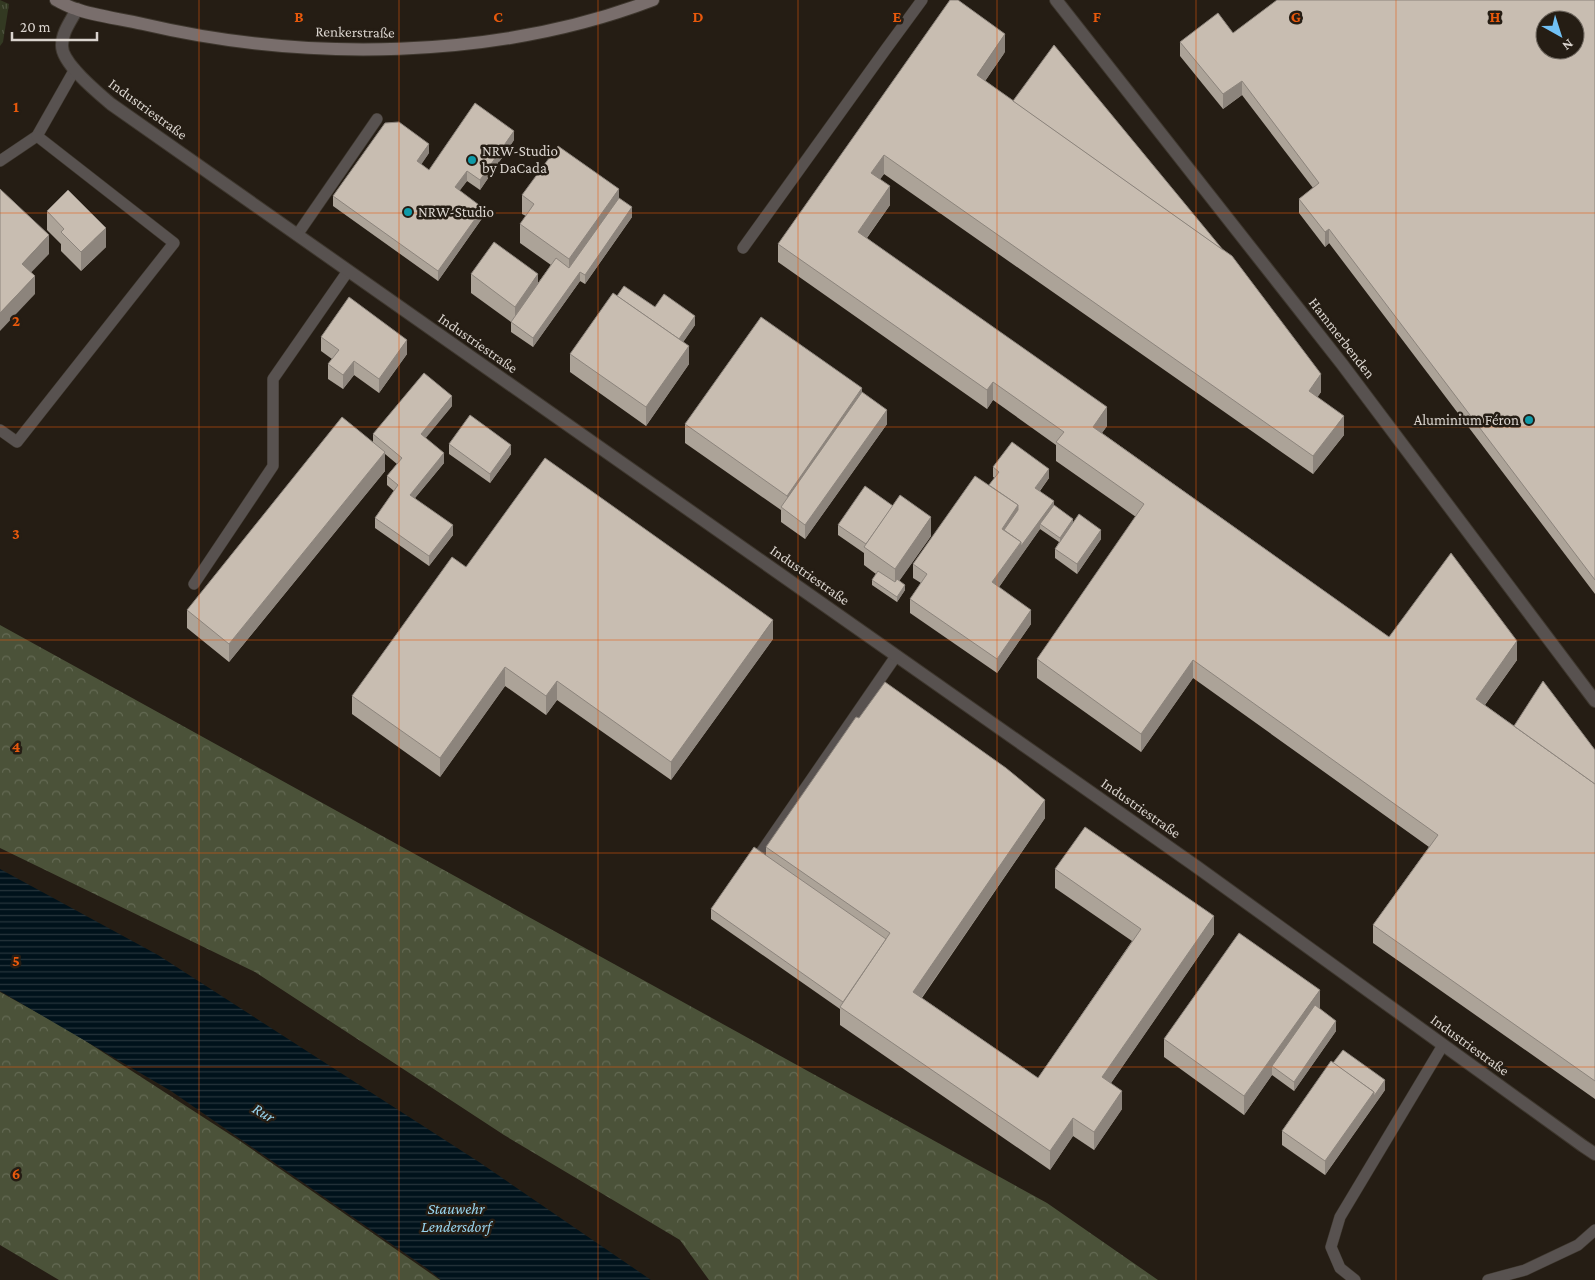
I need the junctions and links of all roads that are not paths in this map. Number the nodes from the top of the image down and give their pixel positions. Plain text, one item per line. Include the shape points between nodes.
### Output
1 (56, 0) edge
2 (653, 0) edge
3 (922, 0) edge
4 (1056, 0) edge
5 (80, 5) edge
6 (75, 69) junction
7 (378, 119) dead end
8 (37, 136) junction
9 (0, 161) edge
10 (297, 235) junction
11 (743, 248) dead end
12 (348, 271) junction
13 (0, 430) edge
14 (194, 584) dead end
15 (896, 656) junction
16 (1595, 701) edge
17 (762, 851) edge
18 (1443, 1045) junction
19 (1595, 1154) edge
20 (1595, 1230) edge
21 (1355, 1280) edge
22 (1488, 1280) edge

1 - 5 street, Renkerstraße
2 - 5 street, Renkerstraße via 622,12 493,41 409,48 318,49 169,30
3 - 11 lane
4 - 16 street, Hammerbenden via 1342,364
5 - 6 street, Industriestraße via 64,33 62,47 64,56
6 - 8 lane
6 - 10 street, Industriestraße via 111,104
7 - 10 lane
8 - 9 lane
8 - 13 lane via 174,242 17,442
10 - 12 street, Industriestraße
12 - 14 lane via 273,379 273,466
12 - 15 street, Industriestraße
15 - 17 lane
15 - 18 street, Industriestraße
18 - 19 street, Industriestraße
18 - 21 lane via 1340,1217 1331,1247 1340,1268
20 - 22 lane via 1578,1245 1525,1270

